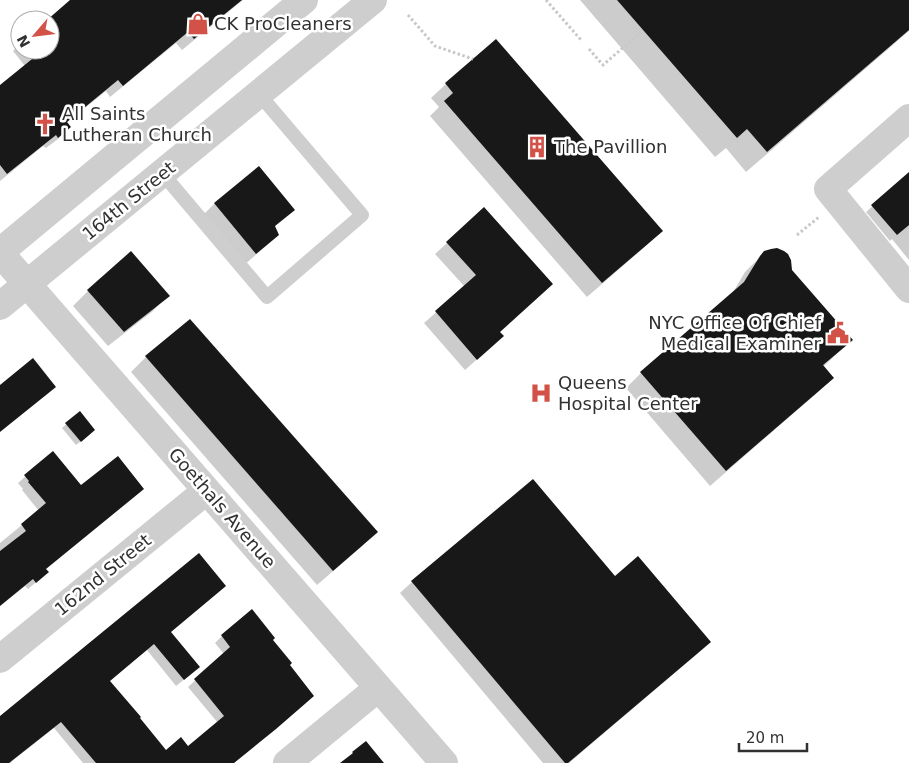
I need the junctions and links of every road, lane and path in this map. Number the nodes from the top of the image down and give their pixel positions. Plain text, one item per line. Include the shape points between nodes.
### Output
1 (304, 0) edge
2 (373, 0) edge
3 (546, 0) edge
4 (408, 15) dead end
5 (641, 32) dead end
6 (581, 40) dead end
7 (589, 50) dead end
8 (473, 59) dead end
9 (259, 94) junction
10 (909, 118) edge
11 (162, 173) junction
12 (819, 218) dead end
13 (797, 235) dead end
14 (0, 253) edge
15 (27, 284) junction
16 (909, 288) edge
17 (0, 306) edge
18 (206, 490) junction
19 (0, 659) edge
20 (378, 688) junction
21 (287, 763) edge
22 (444, 763) edge

1 - 14 street
2 - 9 street, 164th Street
3 - 6 path
4 - 8 path via 436,46
5 - 7 path via 603,64
9 - 11 street, 164th Street
9 - 11 lane via 362,215 267,297
10 - 16 street via 828,189
11 - 15 street, 164th Street
12 - 13 path
14 - 15 street, Goethals Avenue
15 - 17 street, 164th Street
15 - 18 street, Goethals Avenue
18 - 19 street, 162nd Street
18 - 20 street, Goethals Avenue
20 - 21 street
20 - 22 street, Goethals Avenue

